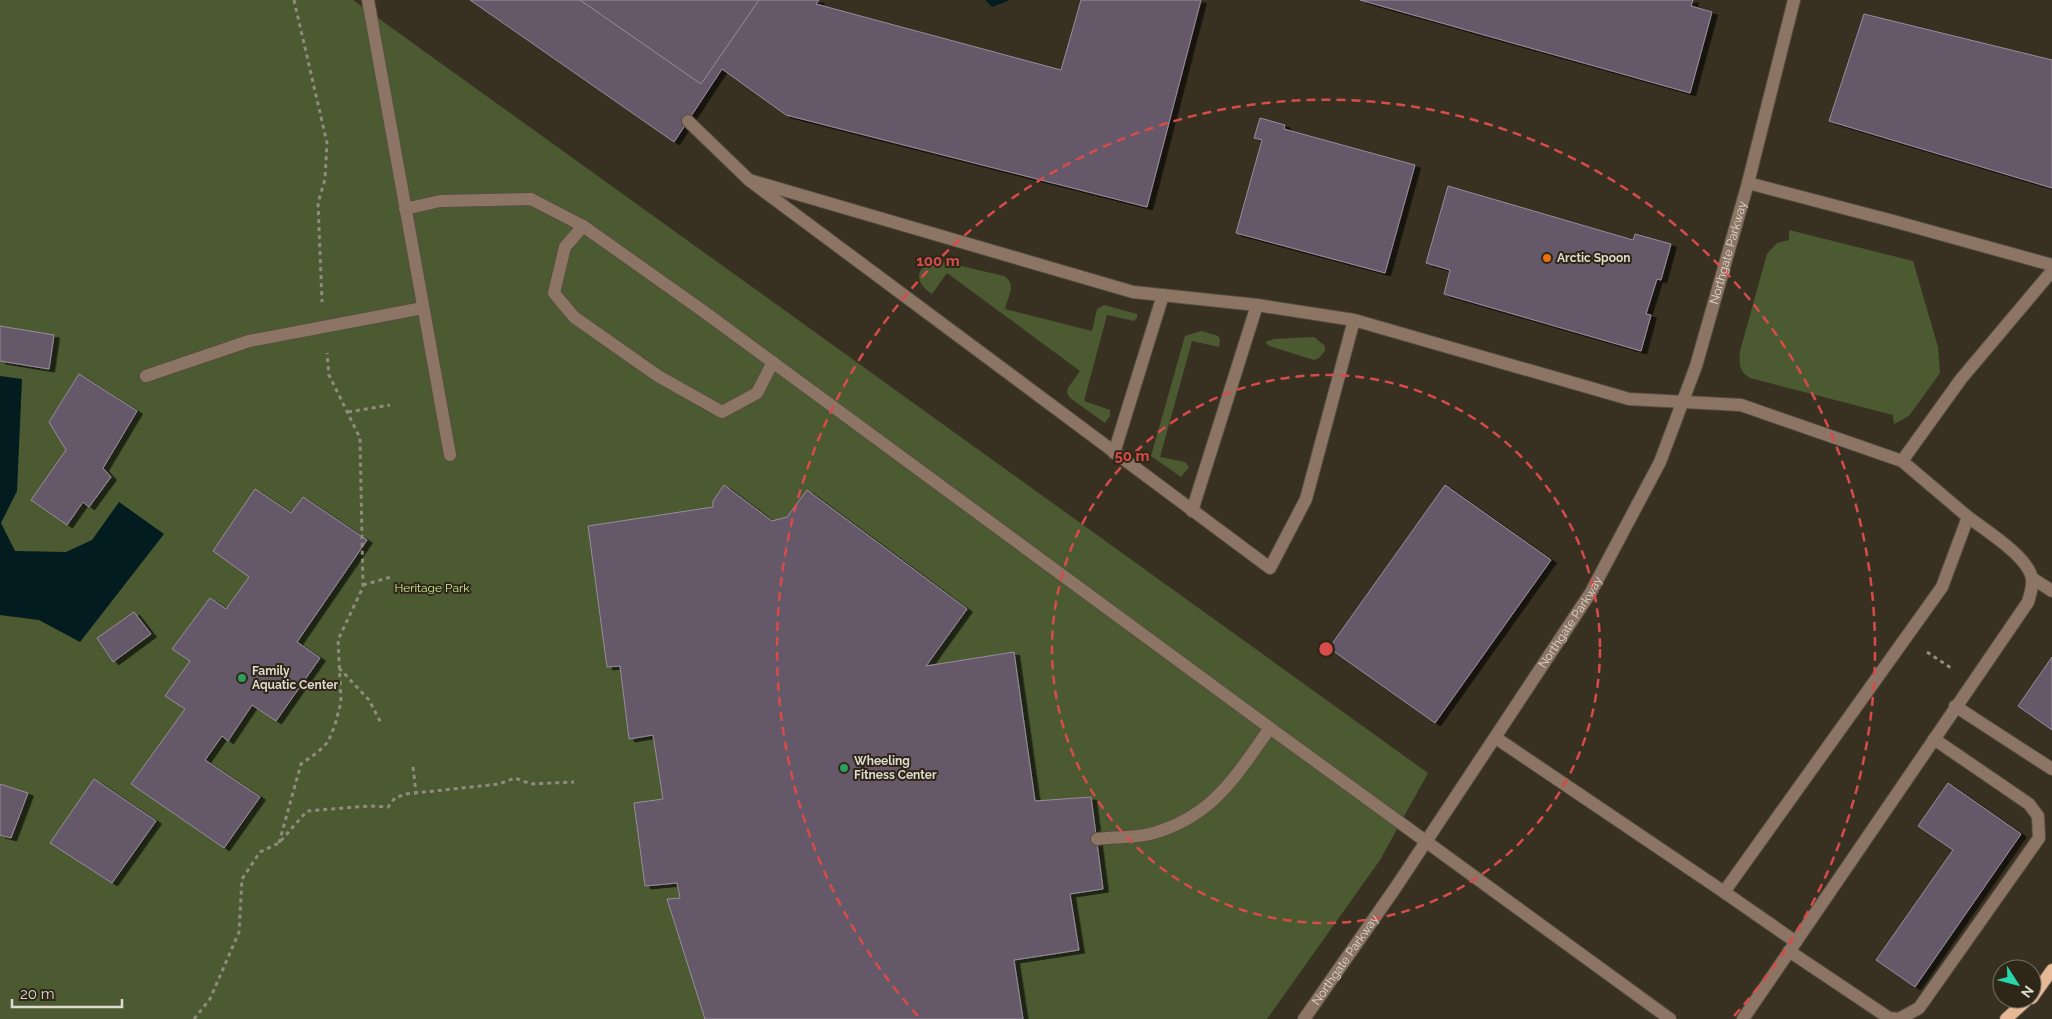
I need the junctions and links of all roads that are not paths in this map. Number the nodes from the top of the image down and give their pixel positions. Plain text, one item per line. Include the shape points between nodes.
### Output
1 (368, 0) edge
2 (1794, 0) edge
3 (688, 120) dead end
4 (749, 180) junction
5 (1748, 183) junction
6 (406, 209) junction
7 (583, 226) junction
8 (2052, 265) edge
9 (2052, 271) edge
10 (1162, 295) junction
11 (1257, 305) junction
12 (423, 308) junction
13 (1354, 320) junction
14 (773, 362) junction
15 (146, 376) dead end
16 (1683, 402) junction
17 (1114, 453) junction
18 (450, 455) dead end
19 (1902, 461) junction
20 (1192, 511) junction
21 (1968, 517) junction
22 (2032, 578) junction
23 (2052, 591) edge
24 (1955, 706) junction
25 (1270, 728) junction
26 (1496, 738) junction
27 (1934, 740) junction
28 (2052, 769) edge
29 (1097, 839) dead end
30 (1424, 841) junction
31 (1724, 892) junction
32 (1792, 946) junction
33 (2052, 970) edge
34 (2042, 984) edge
35 (2018, 1009) edge
36 (1304, 1019) edge
37 (1670, 1019) edge
38 (1743, 1019) edge
39 (2006, 1019) edge

1 - 6 street
2 - 5 street, Northgate Parkway
3 - 4 street
4 - 10 street via 1132,292
4 - 17 street
5 - 8 street, Northgate Parkway
5 - 16 street, Northgate Parkway
6 - 7 street via 440,201 531,199
6 - 12 street
7 - 14 street
7 - 14 street via 565,247 554,293 574,316 658,376 722,412 757,394
9 - 19 street via 1961,379
10 - 11 street
10 - 17 street
11 - 13 street
11 - 20 street
12 - 15 street via 250,341
12 - 18 street
13 - 16 street via 1629,399
13 - 20 street via 1306,499 1270,568
14 - 25 street
16 - 19 street via 1741,405
16 - 26 street, Northgate Parkway via 1660,462 1591,592
17 - 20 street
19 - 21 street
21 - 22 street via 2025,563
21 - 31 street via 1942,586
22 - 23 street
22 - 24 street via 2028,602
24 - 27 street
24 - 28 street
25 - 29 street via 1227,789 1192,817 1149,834
25 - 30 street
26 - 30 street, Northgate Parkway
26 - 31 street
27 - 32 street
27 - 32 street via 2029,804 2038,816 2038,838 1919,1008 1899,1019 1889,1018
30 - 36 street, Northgate Parkway
30 - 37 street
31 - 32 street
32 - 38 street
33 - 34 main road
35 - 39 main road

